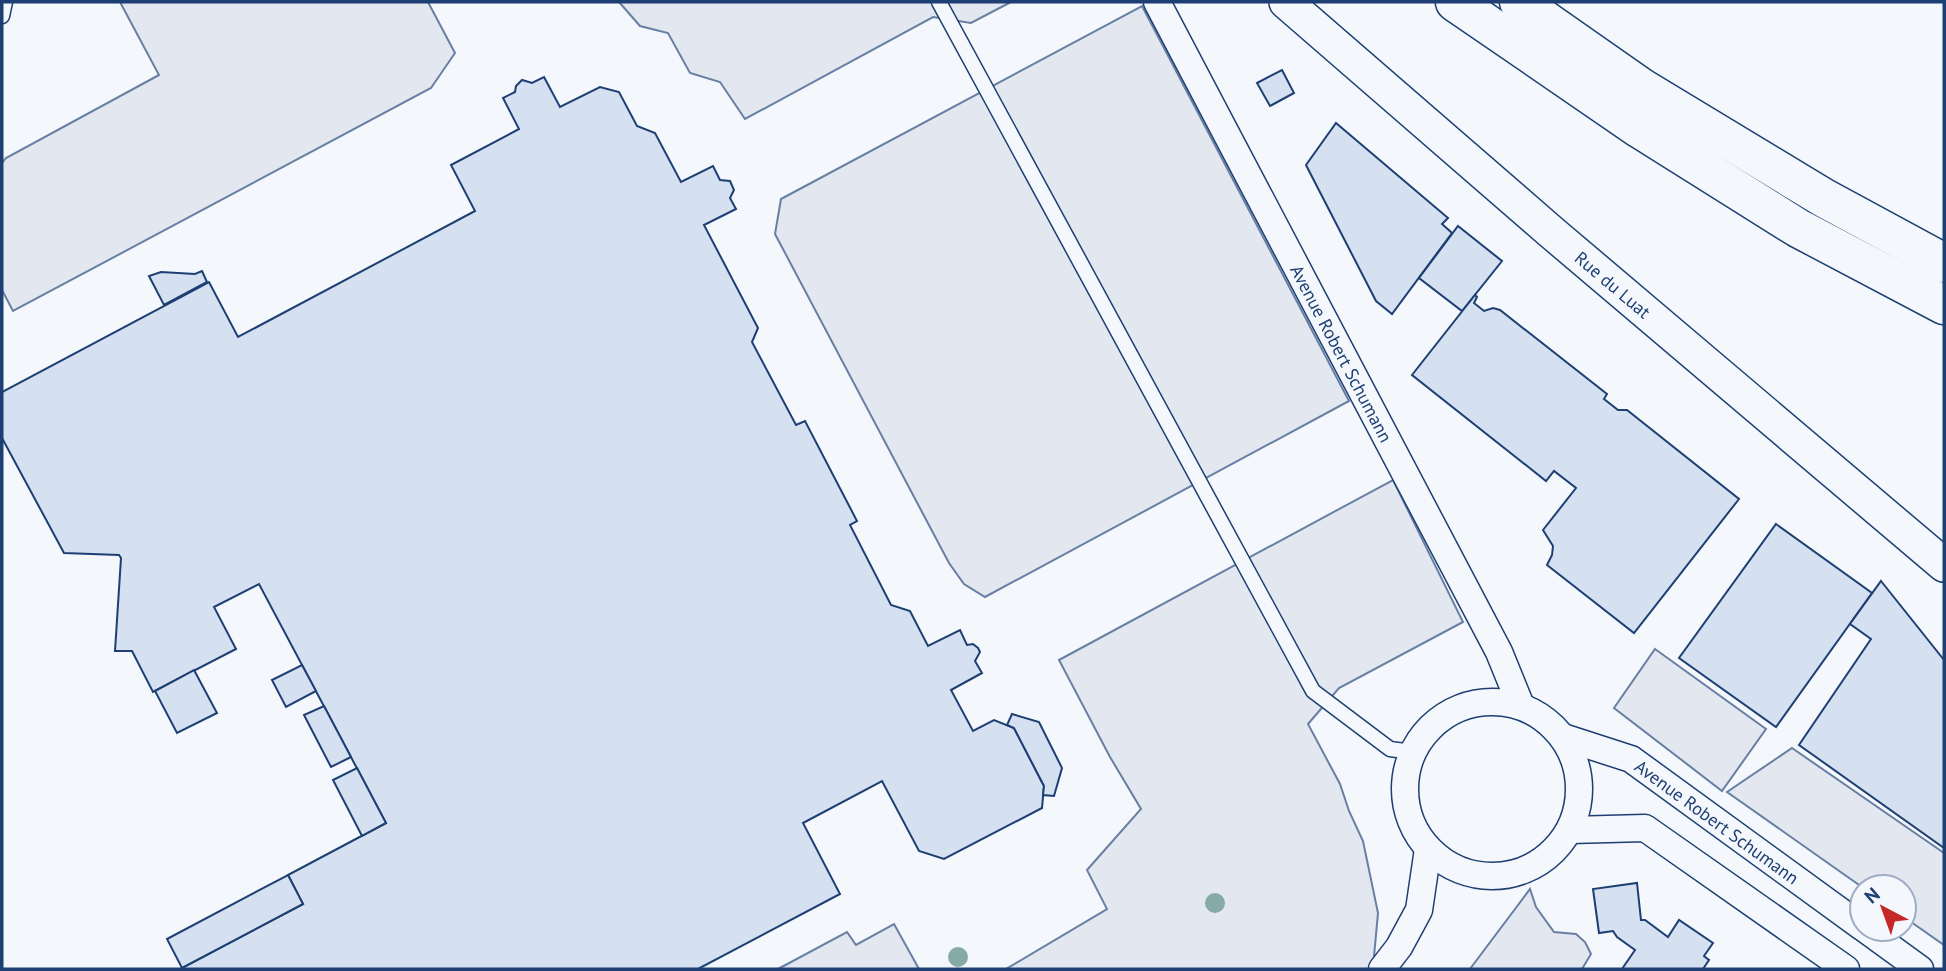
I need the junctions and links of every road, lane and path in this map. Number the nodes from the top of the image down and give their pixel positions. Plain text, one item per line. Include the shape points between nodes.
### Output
1 (5, 2) edge
2 (939, 2) edge
3 (1157, 2) edge
4 (1286, 2) edge
5 (1455, 2) edge
6 (1519, 2) edge
7 (2, 16) edge
8 (1854, 258) junction
9 (1944, 263) edge
10 (1944, 305) edge
11 (1944, 320) edge
12 (1944, 565) edge
13 (1521, 706) junction
14 (1563, 737) junction
15 (1412, 752) junction
16 (1570, 830) junction
17 (1428, 849) junction
18 (1848, 917) edge
19 (1884, 943) edge
20 (1382, 969) edge
21 (1846, 969) edge
22 (1920, 969) edge

1 - 7 lane
2 - 15 lane via 1313,691 1390,750
3 - 13 street, Avenue Robert Schumann via 1493,640
4 - 12 street, Rue du Luat
5 - 8 highway via 1640,129
6 - 9 highway via 1642,88 1824,198
8 - 10 highway
8 - 11 highway
13 - 14 street via 1541,716
13 - 15 street via 1491,701 1462,706 1436,722
14 - 16 street via 1578,770 1580,801
14 - 18 street, Avenue Robert Schumann via 1631,759
15 - 17 street via 1405,782 1412,824
16 - 17 street via 1557,848 1533,867 1504,876 1461,871
16 - 21 street via 1645,828
17 - 20 street via 1419,910
19 - 22 street, Avenue Robert Schumann

